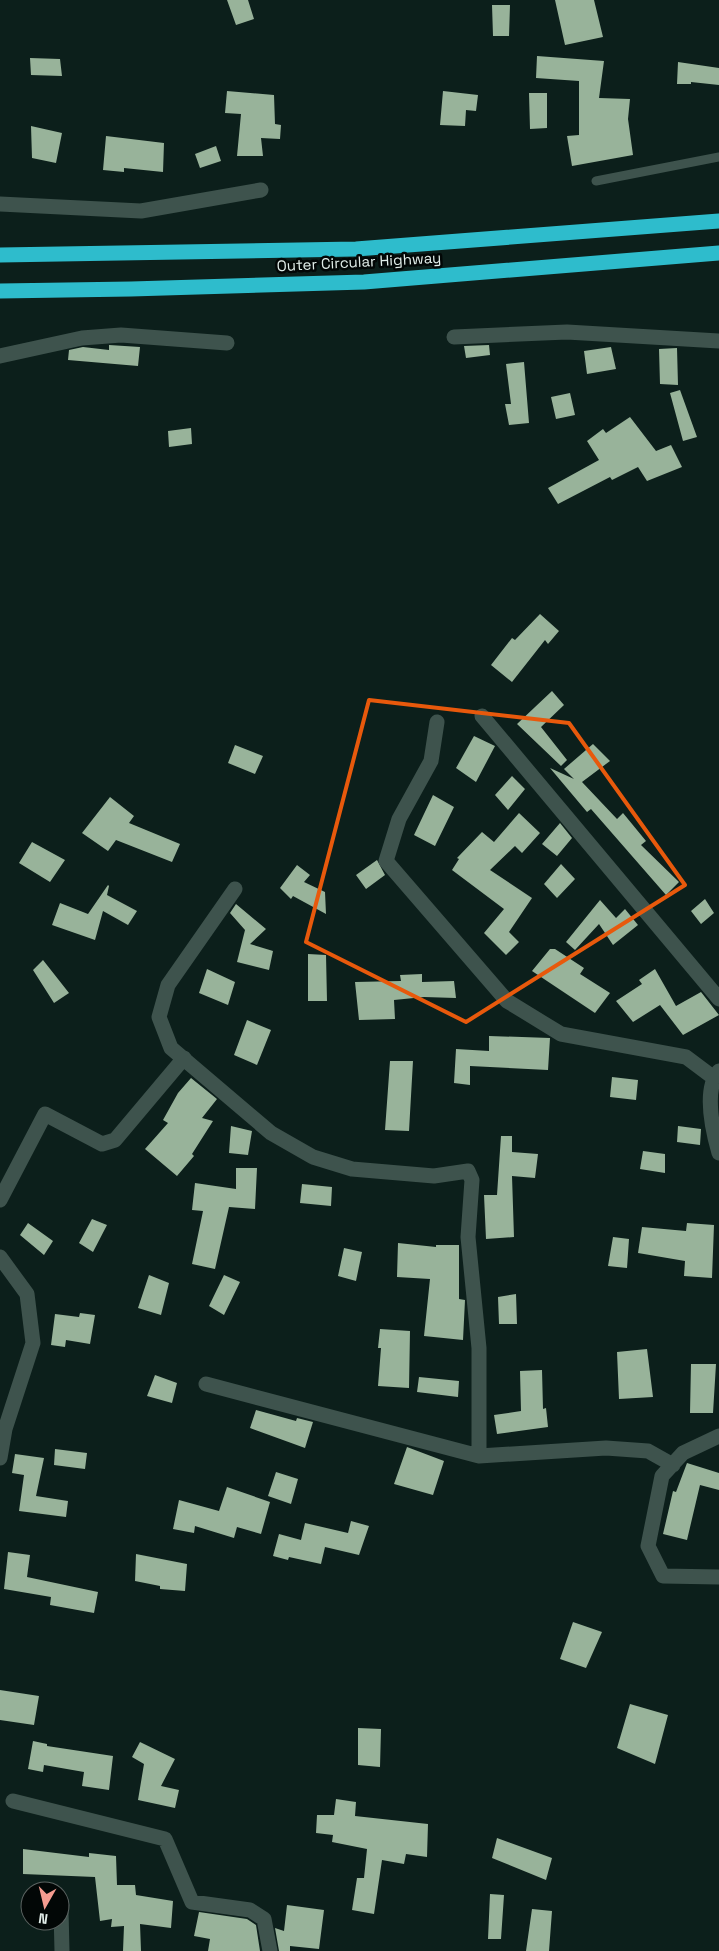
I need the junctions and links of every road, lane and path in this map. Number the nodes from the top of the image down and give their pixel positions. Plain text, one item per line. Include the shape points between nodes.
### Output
1 (719, 157) edge
2 (596, 181) dead end
3 (261, 190) dead end
4 (0, 204) edge
5 (719, 221) edge
6 (719, 253) edge
7 (0, 255) edge
8 (0, 291) edge
9 (454, 337) dead end
10 (719, 341) edge
11 (227, 343) dead end
12 (0, 356) edge
13 (482, 716) dead end
14 (437, 722) dead end
15 (235, 889) dead end
16 (719, 999) edge
17 (184, 1058) junction
18 (716, 1074) edge
19 (719, 1153) edge
20 (0, 1200) edge
21 (0, 1257) edge
22 (206, 1384) dead end
23 (719, 1436) edge
24 (479, 1456) junction
25 (0, 1458) edge
26 (673, 1465) junction
27 (719, 1577) edge
28 (13, 1801) dead end
29 (62, 1931) edge
30 (62, 1951) edge
31 (270, 1951) edge

1 - 2 lane
3 - 4 street via 141,211
5 - 7 highway, Outer Circular Highway via 356,249
6 - 8 highway, Outer Circular Highway via 364,282
9 - 10 street via 567,332
11 - 12 street via 121,335 82,338
13 - 16 street
14 - 18 street via 431,761 399,819 386,861 506,1001 561,1034 686,1058
15 - 17 street via 168,985 159,1017 171,1048
17 - 20 street via 115,1140 102,1144 45,1114
17 - 24 street via 271,1133 313,1158 352,1169 434,1176 468,1171 472,1180 468,1237 479,1348
18 - 19 street via 711,1122
21 - 25 street via 27,1294 33,1343 5,1429
22 - 24 street
23 - 26 street via 683,1453
24 - 26 street via 606,1448 648,1451
26 - 27 street via 662,1476 648,1546 663,1576
28 - 31 street via 165,1839 192,1902 250,1910 264,1919
29 - 30 street

